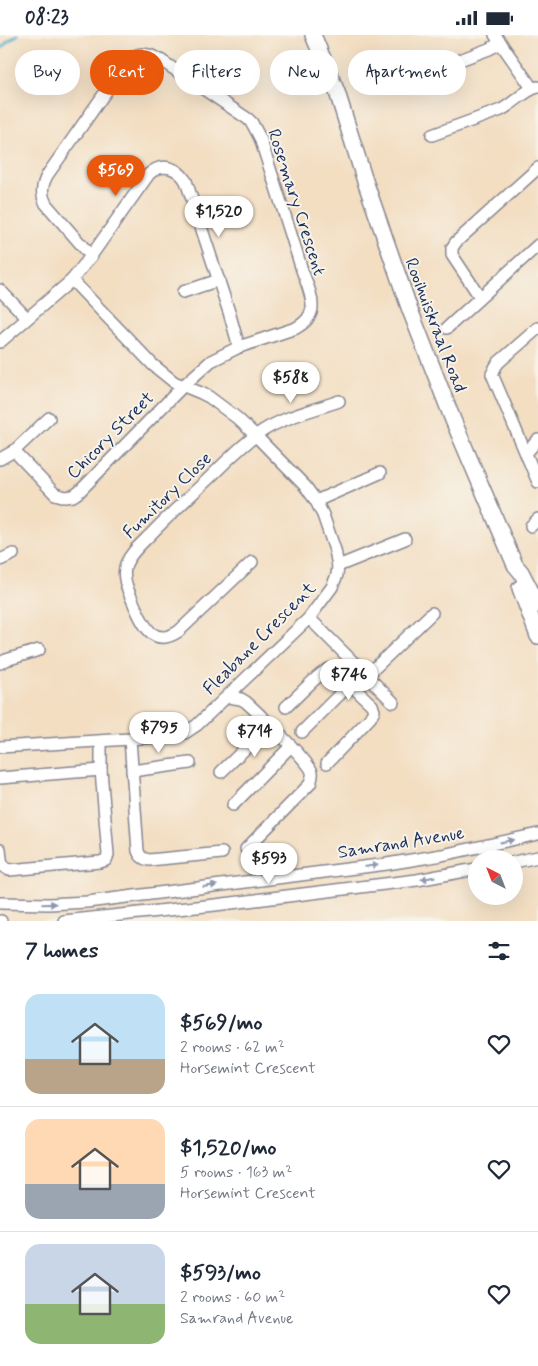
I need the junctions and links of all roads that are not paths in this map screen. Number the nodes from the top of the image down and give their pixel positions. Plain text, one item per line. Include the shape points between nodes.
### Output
1 (313, 35) edge
2 (324, 35) edge
3 (498, 39) edge
4 (319, 50) edge
5 (328, 50) edge
6 (466, 58) edge
7 (535, 88) edge
8 (338, 95) edge
9 (432, 135) dead end
10 (538, 168) edge
11 (538, 245) edge
12 (91, 256) junction
13 (72, 280) junction
14 (219, 280) junction
15 (0, 290) edge
16 (183, 291) dead end
17 (480, 297) junction
18 (309, 317) joint
19 (27, 318) junction
20 (447, 327) dead end
21 (538, 327) edge
22 (0, 342) edge
23 (239, 347) junction
24 (184, 385) junction
25 (339, 401) dead end
26 (49, 418) dead end
27 (256, 435) junction
28 (538, 440) edge
29 (14, 451) junction
30 (526, 453) junction
31 (0, 459) edge
32 (380, 473) dead end
33 (538, 482) edge
34 (316, 501) junction
35 (405, 539) dead end
36 (13, 555) dead end
37 (0, 560) edge
38 (252, 562) dead end
39 (515, 565) junction
40 (338, 566) junction
41 (538, 605) edge
42 (432, 613) dead end
43 (309, 618) junction
44 (538, 636) edge
45 (39, 650) dead end
46 (0, 663) edge
47 (367, 675) junction
48 (352, 686) junction
49 (228, 697) junction
50 (393, 702) dead end
51 (286, 707) dead end
52 (270, 725) junction
53 (302, 732) dead end
54 (130, 739) junction
55 (100, 741) junction
56 (291, 746) junction
57 (0, 747) edge
58 (190, 763) dead end
59 (327, 763) dead end
60 (101, 770) junction
61 (132, 771) junction
62 (221, 773) dead end
63 (0, 778) edge
64 (233, 805) dead end
65 (538, 834) edge
66 (0, 849) edge
67 (246, 849) dead end
68 (222, 853) dead end
69 (538, 857) edge
70 (523, 860) edge
71 (3, 869) edge
72 (468, 870) edge
73 (0, 903) edge
74 (64, 921) edge

1 - 4 main road, Rooihuiskraal Road
2 - 5 main road, Rooihuiskraal Road
3 - 6 street via 480,53
3 - 7 street
7 - 9 street via 501,110
8 - 39 main road, Rooihuiskraal Road via 414,319
10 - 17 street via 452,248 452,255
11 - 17 street
12 - 13 street
12 - 14 street via 149,174 158,168 168,167 178,171 186,181
12 - 18 street, Rosemary Crescent via 46,204 42,195 43,185 128,61 145,53 252,123 260,138 311,300
13 - 19 street
13 - 24 street via 153,365 174,382
14 - 16 street
14 - 23 street
15 - 19 street
17 - 20 street
18 - 23 street, Chicory Street via 296,328
19 - 22 street
21 - 30 street via 496,366 492,374
23 - 24 street, Chicory Street via 211,361
24 - 27 street via 209,397
24 - 29 street, Chicory Street via 74,496 55,495
25 - 27 street via 280,422
26 - 29 street
27 - 34 street
27 - 38 street, Fumitory Close via 135,550 125,565 124,573 144,625 150,632 164,637 179,631
28 - 30 street
29 - 31 street
30 - 33 street
32 - 34 street
34 - 40 street via 331,537
35 - 40 street
36 - 37 street
39 - 41 main road, Rooihuiskraal Road
39 - 44 main road, Rooihuiskraal Road
40 - 43 street, Fleabane Crescent via 332,587
42 - 47 street
43 - 47 street
43 - 49 street, Fleabane Crescent
45 - 46 street
47 - 48 street
47 - 50 street
48 - 51 street via 333,669 328,669
48 - 53 street
48 - 59 street via 372,705 373,715
49 - 52 street via 242,699
49 - 54 street, Fleabane Crescent via 185,733
52 - 56 street
52 - 62 street
54 - 55 street, Fleabane Crescent
54 - 61 street
55 - 57 street, Fleabane Crescent
55 - 60 street
56 - 64 street
56 - 67 street via 310,767 310,783
58 - 61 street
60 - 63 street
60 - 71 street via 106,860
61 - 68 street via 138,851 144,860
73 -> 65 street, Samrand Avenue via 87,902 368,866 442,855
66 - 71 street
69 - 70 street
72 -> 74 street via 408,881

